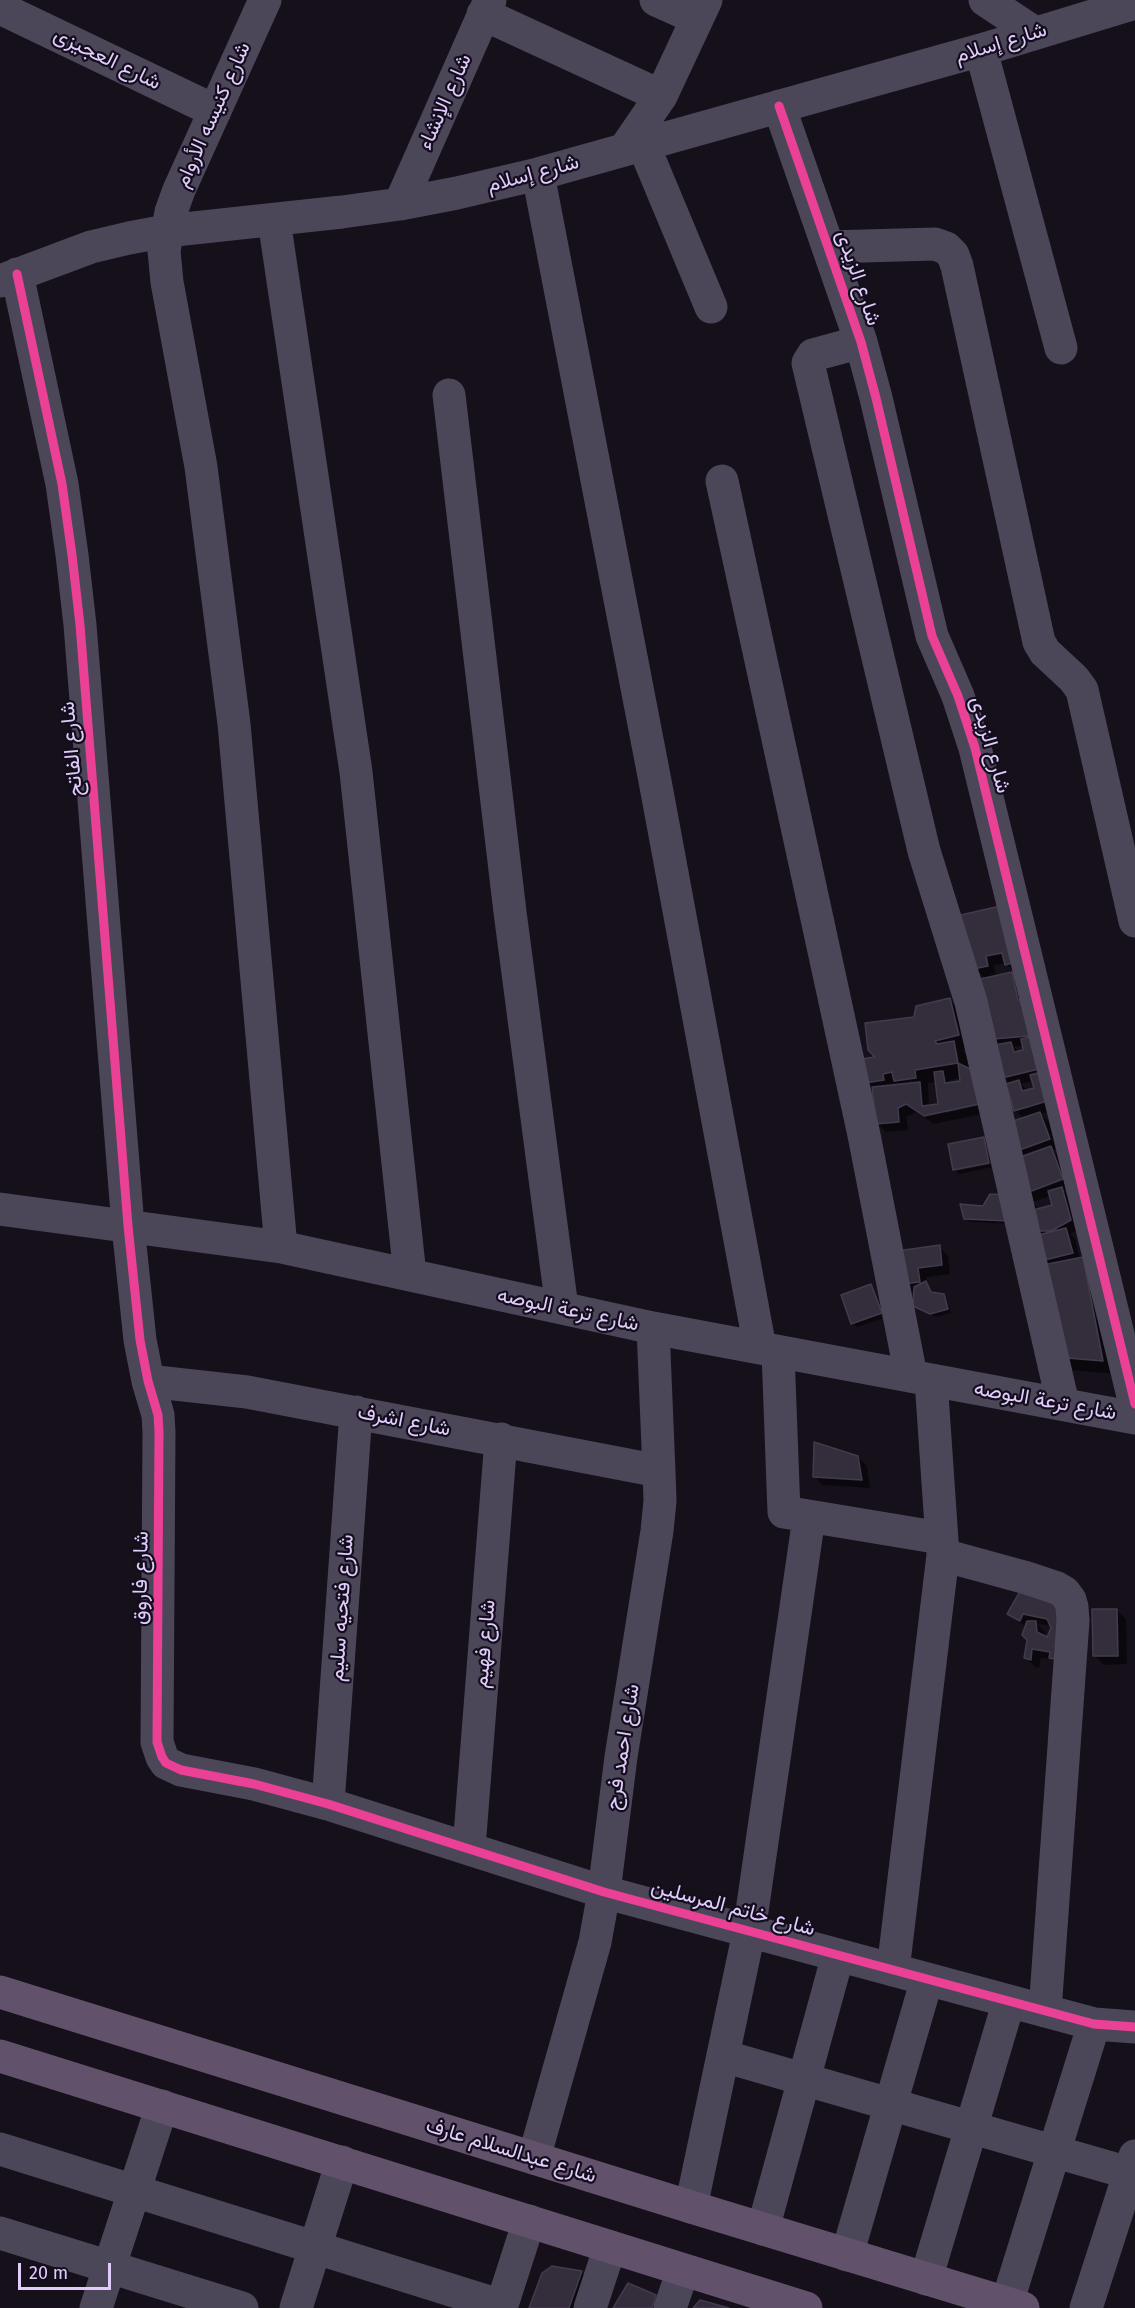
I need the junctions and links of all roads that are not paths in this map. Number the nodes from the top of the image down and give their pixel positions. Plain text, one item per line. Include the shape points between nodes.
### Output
1 (265, 0) edge
2 (656, 0) edge
3 (985, 0) edge
4 (487, 7) edge
5 (0, 8) edge
6 (701, 9) edge
7 (1134, 9) edge
8 (1054, 19) edge
9 (981, 50) junction
10 (661, 96) junction
11 (780, 106) junction
12 (215, 111) junction
13 (634, 147) junction
14 (538, 174) junction
15 (400, 204) junction
16 (274, 220) junction
17 (166, 231) junction
18 (828, 247) junction
19 (8, 278) edge
20 (711, 307) dead end
21 (861, 342) junction
22 (1061, 348) dead end
23 (449, 395) dead end
24 (722, 481) dead end
25 (1135, 921) edge
26 (0, 1209) edge
27 (128, 1226) junction
28 (281, 1247) junction
29 (410, 1275) junction
30 (561, 1308) junction
31 (653, 1328) junction
32 (769, 1350) junction
33 (921, 1378) junction
34 (148, 1381) junction
35 (1063, 1404) junction
36 (1135, 1404) edge
37 (356, 1412) junction
38 (1135, 1418) edge
39 (501, 1439) junction
40 (659, 1471) junction
41 (809, 1517) junction
42 (942, 1546) junction
43 (328, 1804) junction
44 (469, 1848) junction
45 (604, 1892) junction
46 (749, 1932) junction
47 (838, 1955) junction
48 (893, 1970) junction
49 (927, 1979) junction
50 (0, 1992) edge
51 (1010, 2001) junction
52 (1045, 2011) junction
53 (1094, 2024) junction
54 (1135, 2027) edge
55 (0, 2056) edge
56 (723, 2056) junction
57 (804, 2079) junction
58 (891, 2104) junction
59 (162, 2106) junction
60 (972, 2127) junction
61 (0, 2149) edge
62 (1054, 2151) junction
63 (534, 2158) junction
64 (342, 2162) junction
65 (1132, 2164) edge
66 (134, 2191) junction
67 (691, 2207) junction
68 (529, 2221) junction
69 (763, 2229) junction
70 (0, 2233) edge
71 (610, 2247) junction
72 (315, 2248) junction
73 (847, 2255) junction
74 (110, 2267) junction
75 (683, 2270) junction
76 (946, 2291) edge
77 (762, 2302) edge
78 (1015, 2306) edge
79 (501, 2307) edge
80 (96, 2308) edge
81 (242, 2308) edge
82 (296, 2308) edge
83 (590, 2308) edge
84 (670, 2308) edge
85 (806, 2308) edge
86 (1086, 2308) edge

1 - 12 street, شارع كنيسه الأروام
2 - 6 street
3 - 8 street
4 - 10 street
4 - 15 street, شارع الإنشاء
5 - 12 street, شارع العجيزى
6 - 10 street
7 - 8 street, شارع إسلام
8 - 9 street, شارع إسلام
9 - 11 street, شارع إسلام
9 - 22 street
10 - 13 street
11 - 13 street, شارع إسلام
11 - 18 street, شارع الزيدى
12 - 17 street, شارع كنيسه الأروام via 179,190
13 - 14 street, شارع إسلام
13 - 20 street
14 - 15 street, شارع إسلام
14 - 32 street
15 - 16 street, شارع إسلام
16 - 17 street, شارع إسلام
16 - 29 street via 356,772
17 - 19 street, شارع إسلام via 91,247
17 - 28 street, شارع كنيسه الأروام via 167,282 201,466 234,724
18 - 21 street, شارع الزيدى
18 - 25 street via 935,244 953,255 1039,642 1082,690
19 - 27 street, شارع الفاتح via 57,461 72,555
21 - 35 street via 813,355 808,363 924,851 971,1002
21 - 36 street, شارع الزيدى via 932,636 975,748
23 - 30 street
24 - 33 street via 864,1135
26 - 27 street, شارع ترعة البوصه
27 - 28 street, شارع ترعة البوصه
27 - 34 street, شارع فاروق
28 - 29 street, شارع ترعة البوصه
29 - 30 street, شارع ترعة البوصه
30 - 31 street, شارع ترعة البوصه
31 - 32 street, شارع ترعة البوصه
31 - 40 street, شارع احمد فرج
32 - 33 street, شارع ترعة البوصه
32 - 41 street via 784,1512
33 - 35 street, شارع ترعة البوصه
33 - 42 street
34 - 37 street, شارع اشرف via 214,1387
34 - 43 street, شارع فاروق via 158,1415 160,1449 158,1750 166,1763 181,1770
35 - 38 street, شارع ترعة البوصه
37 - 39 street, شارع اشرف
37 - 43 street, شارع فتحيه سليم
39 - 40 street, شارع اشرف
39 - 44 street, شارع فهيم
40 - 45 street, شارع احمد فرج via 657,1531 614,1802
41 - 42 street
41 - 46 street
42 - 48 street
42 - 52 street via 1057,1588 1064,1592 1072,1607
43 - 44 street, شارع خاتم المرسلين
44 - 45 street, شارع خاتم المرسلين
45 - 46 street, شارع خاتم المرسلين
45 - 63 street, شارع احمد فرج via 590,1965
46 - 47 street, شارع خاتم المرسلين
46 - 56 street
47 - 48 street, شارع خاتم المرسلين
47 - 57 street
48 - 49 street, شارع خاتم المرسلين
49 - 51 street, شارع خاتم المرسلين
49 - 58 street
50 - 63 main road, شارع عبدالسلام عارف
51 - 52 street, شارع خاتم المرسلين
51 - 60 street
52 - 53 street, شارع خاتم المرسلين
53 - 54 street, شارع خاتم المرسلين
53 - 62 street
55 - 59 main road
56 - 57 street
56 - 67 street
57 - 58 street
57 - 69 street
58 - 60 street
58 - 73 street
59 - 64 main road
59 - 66 street
60 - 62 street
60 - 76 street
61 - 66 street
62 - 65 street
62 - 78 street
63 - 67 main road, شارع عبدالسلام عارف
64 - 68 main road
64 - 72 street
65 - 86 street
66 - 72 street
66 - 74 street
67 - 69 main road, شارع عبدالسلام عارف
68 - 71 main road
68 - 79 street
69 - 73 main road, شارع عبدالسلام عارف
70 - 74 street
71 - 75 main road
71 - 83 street
72 - 79 street
72 - 82 street
73 - 76 main road, شارع عبدالسلام عارف
74 - 80 street
74 - 81 street
75 - 77 main road
75 - 84 street
76 - 78 main road, شارع عبدالسلام عارف
77 - 85 main road

